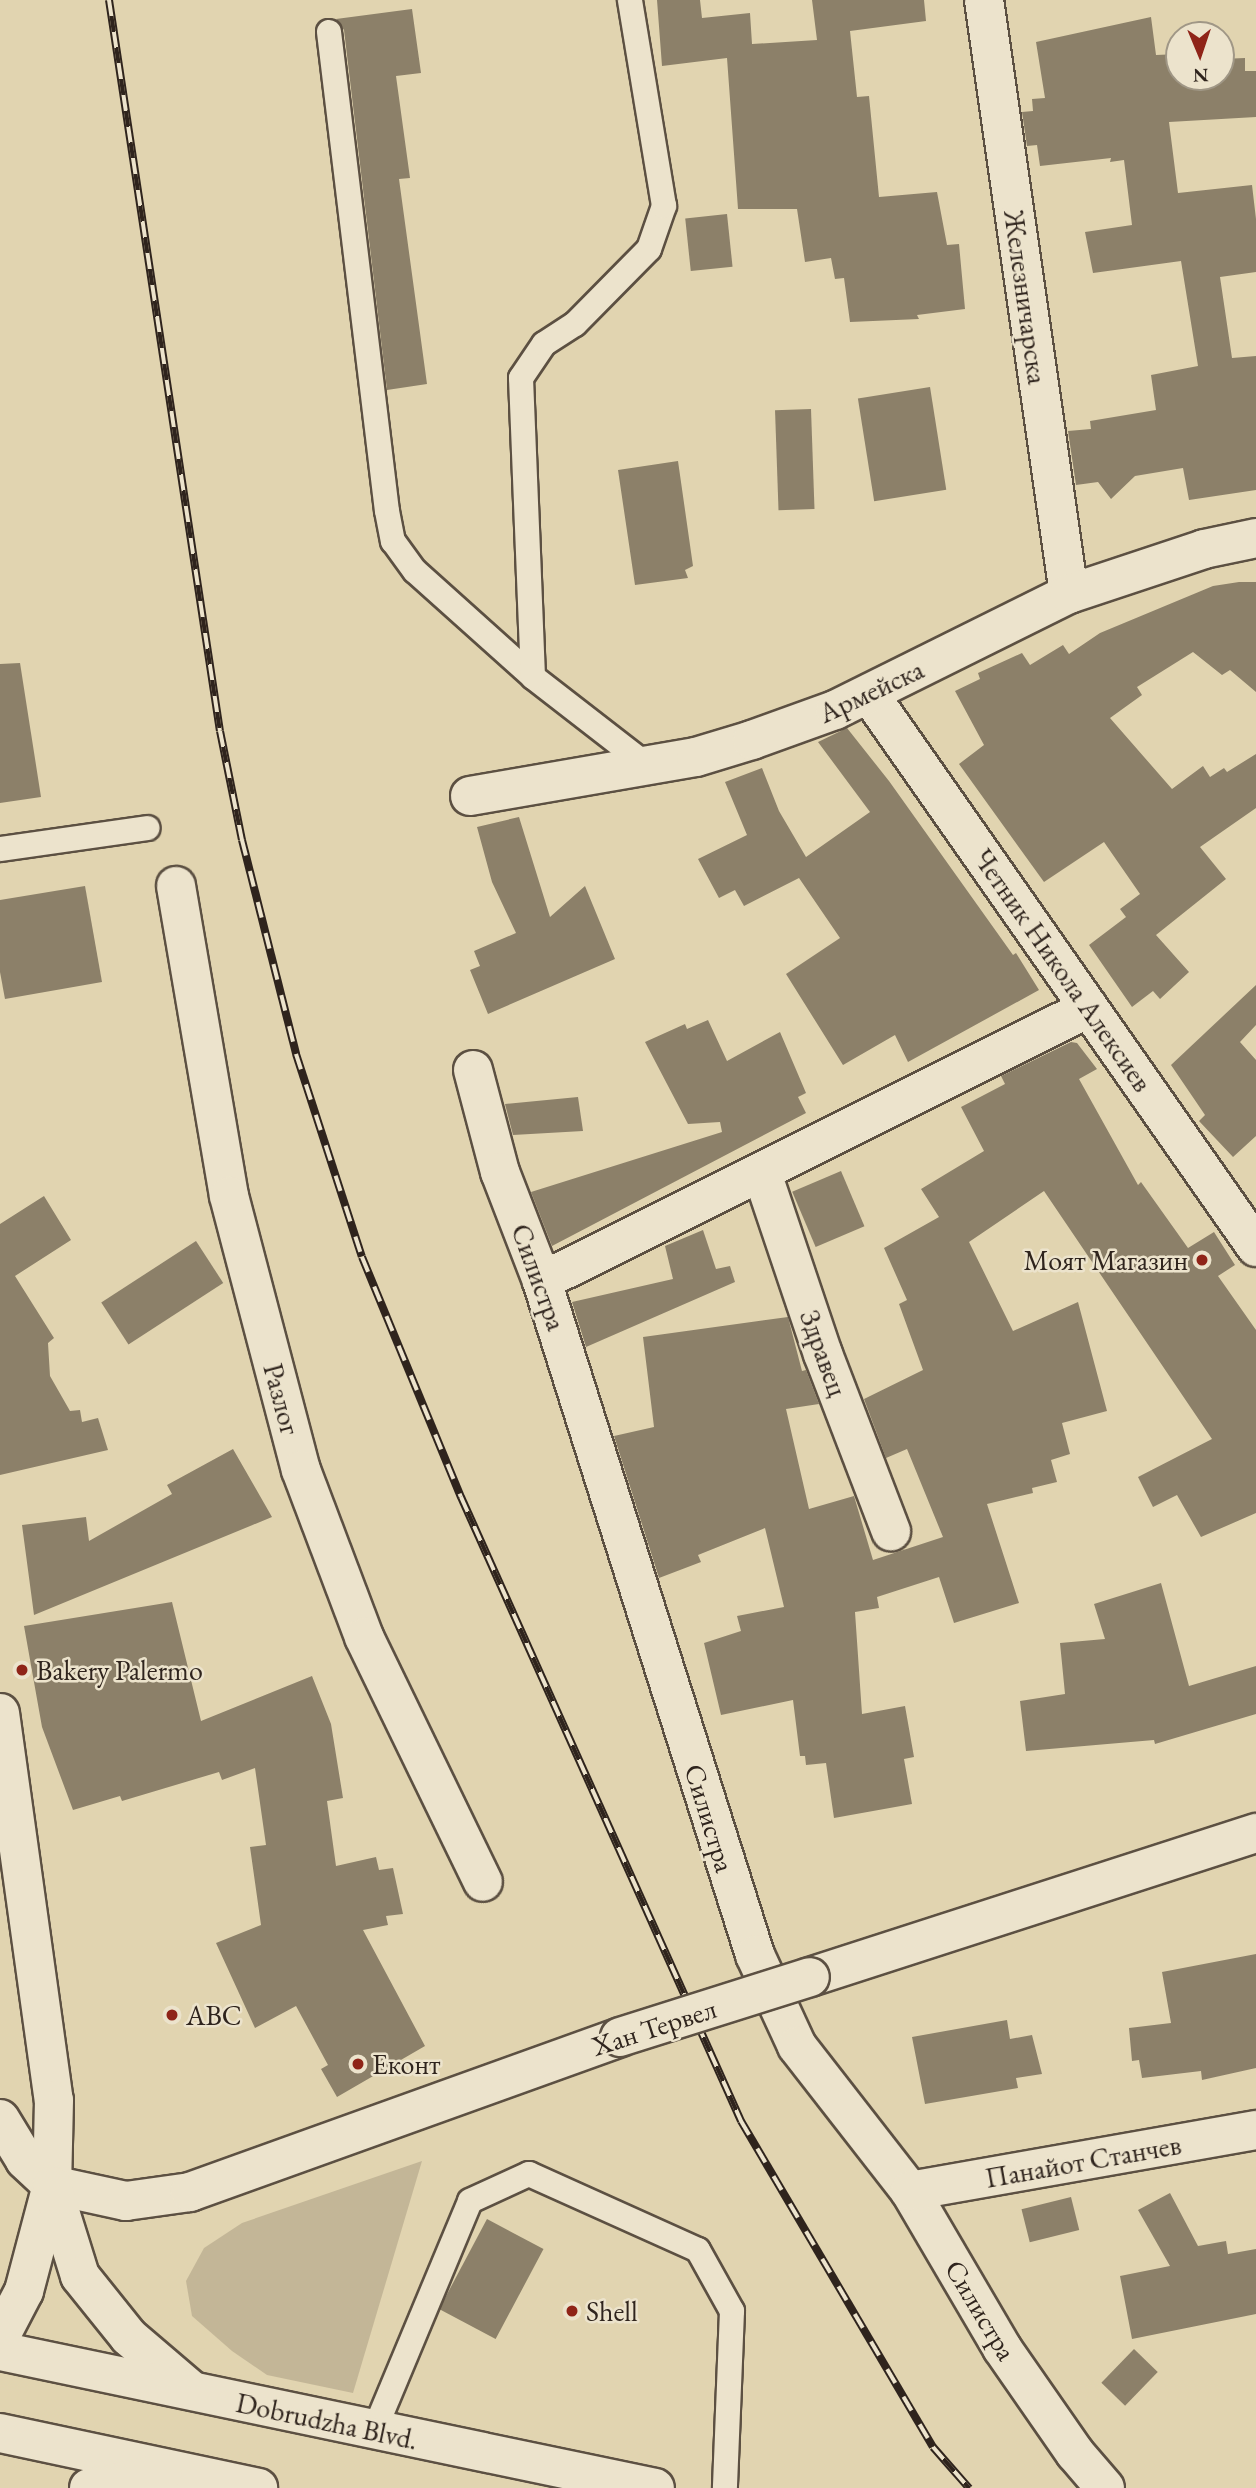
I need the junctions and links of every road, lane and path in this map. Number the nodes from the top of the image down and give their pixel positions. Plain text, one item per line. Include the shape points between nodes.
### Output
1 (630, 0) edge
2 (984, 0) edge
3 (329, 32) dead end
4 (1256, 538) edge
5 (1069, 594) junction
6 (533, 677) junction
7 (869, 694) junction
8 (645, 764) junction
9 (470, 796) dead end
10 (148, 828) dead end
11 (0, 849) edge
12 (176, 886) dead end
13 (1089, 1008) junction
14 (473, 1070) dead end
15 (762, 1173) junction
16 (1256, 1247) edge
17 (542, 1281) junction
18 (891, 1531) dead end
19 (0, 1713) edge
20 (1256, 1833) edge
21 (483, 1882) dead end
22 (0, 2119) edge
23 (1256, 2130) edge
24 (52, 2185) junction
25 (911, 2191) junction
26 (0, 2337) edge
27 (0, 2351) edge
28 (195, 2394) junction
29 (374, 2431) junction
30 (0, 2433) edge
31 (175, 2470) junction
32 (649, 2487) edge
33 (89, 2488) edge
34 (258, 2488) edge
35 (725, 2488) edge
36 (1105, 2488) edge

1 - 6 lane via 664,206 649,249 575,324 544,344 521,378
2 - 5 street, Железничарска
3 - 6 lane via 393,541 415,571
4 - 5 street, Армейска via 1204,549
5 - 7 street, Армейска
6 - 8 lane
7 - 8 street, Армейска via 752,740 696,757
7 - 13 street, Четник Никола Алексиев
8 - 9 street, Армейска
10 - 11 lane
12 - 21 street, Разлог via 229,1196 301,1470 364,1637
13 - 15 street
13 - 16 street, Четник Никола Алексиев
14 - 17 street, Силистра via 500,1172
15 - 17 street
15 - 18 street, Здравец via 823,1354
17 - 25 street, Силистра via 755,1955 797,2046
19 - 24 street via 54,2100
20 - 24 street, Хан Тервел, bridge via 620,2037 190,2192 126,2201
22 - 24 street via 25,2160
23 - 25 street, Панайот Станчев
24 - 26 street via 24,2291
24 - 28 street via 79,2276 129,2337
25 - 36 street, Силистра via 1002,2348
27 - 28 street, Dobrudzha Blvd.
28 - 29 street, Dobrudzha Blvd.
29 - 32 street, Dobrudzha Blvd.
29 - 35 lane via 470,2201 529,2174 698,2250 732,2311
30 - 31 street
31 - 33 street
31 - 34 street

